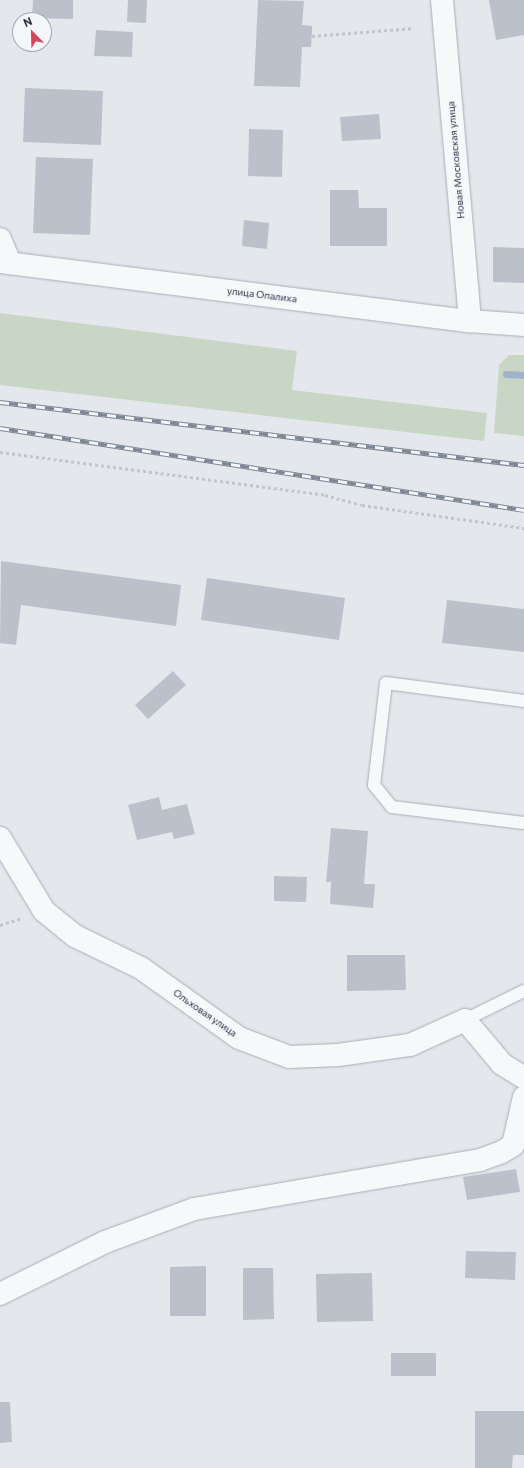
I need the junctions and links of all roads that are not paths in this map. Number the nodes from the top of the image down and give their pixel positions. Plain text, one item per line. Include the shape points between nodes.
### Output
1 (442, 0) edge
2 (0, 239) edge
3 (5, 262) edge
4 (470, 321) junction
5 (524, 324) edge
6 (524, 701) edge
7 (524, 823) edge
8 (0, 838) edge
9 (524, 991) edge
10 (464, 1020) junction
11 (524, 1078) edge
12 (522, 1103) edge
13 (518, 1148) edge
14 (0, 1294) edge

1 - 4 street, Новая Московская улица
2 - 3 street
3 - 4 street, улица Опалиха
4 - 5 street, улица Опалиха
6 - 7 lane via 386,683 374,785 392,807
8 - 10 street, Ольховая улица via 44,911 75,936 141,968 239,1038 288,1057 338,1055 410,1046
9 - 10 lane
10 - 11 street via 502,1064
12 - 13 street
13 - 14 street via 480,1160 194,1209 105,1242

